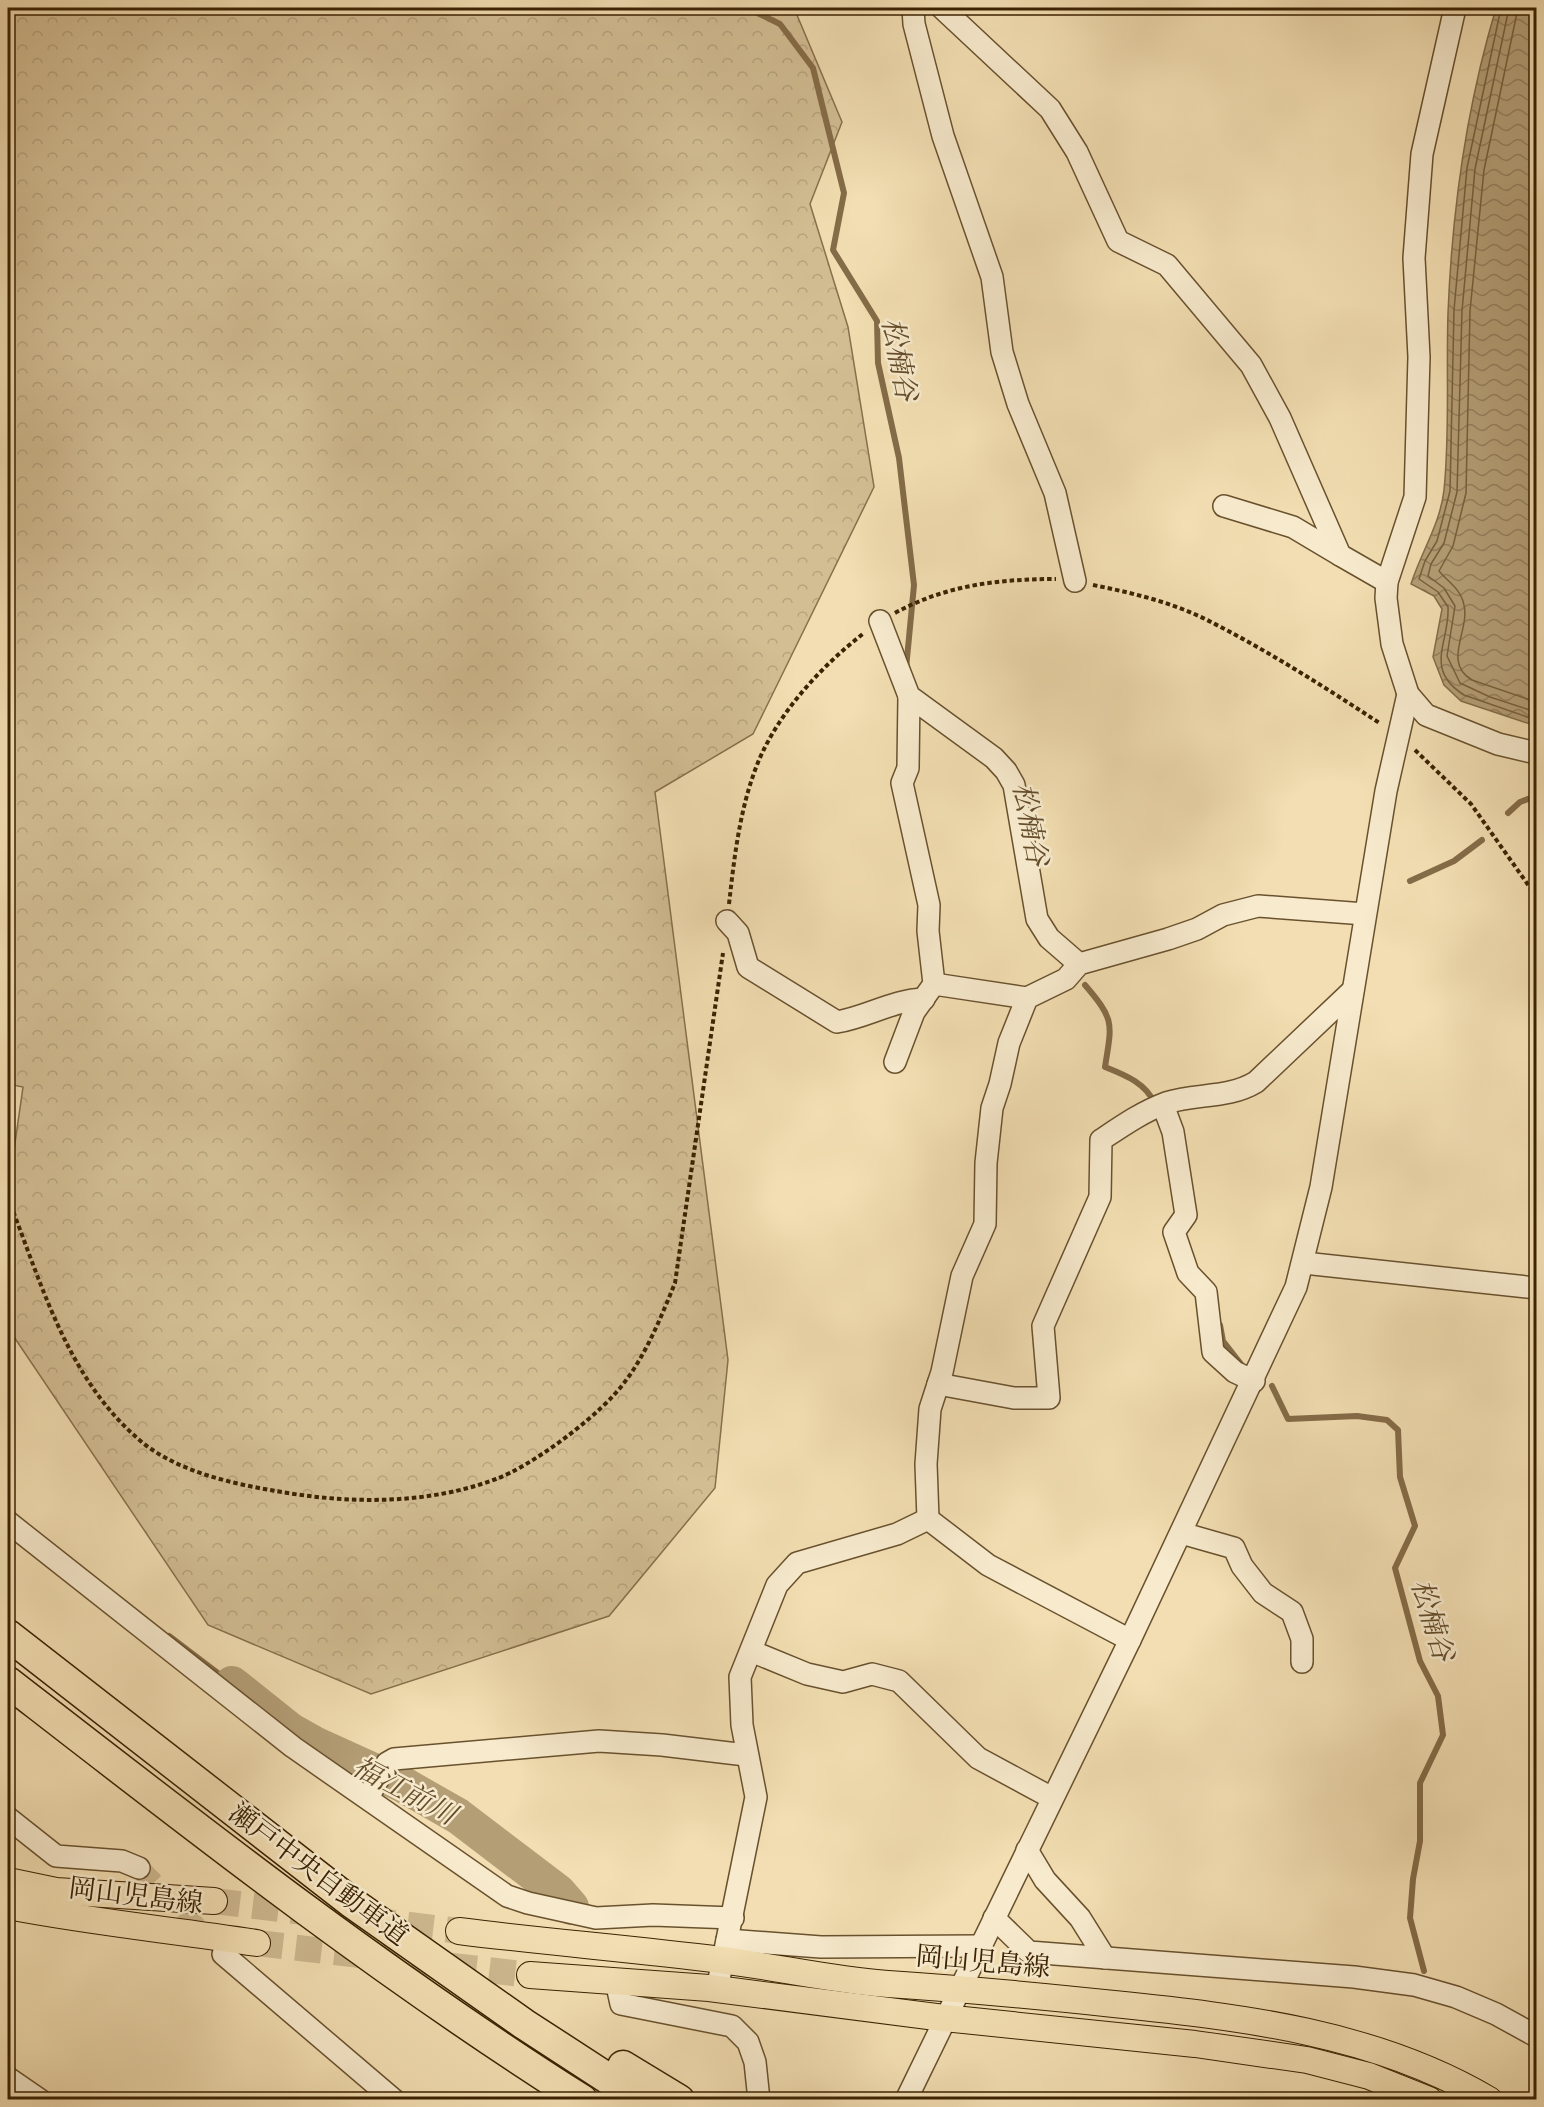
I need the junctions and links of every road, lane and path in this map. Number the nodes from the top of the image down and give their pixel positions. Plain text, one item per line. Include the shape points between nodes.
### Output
1 (913, 8) edge
2 (942, 8) edge
3 (1451, 9) edge
4 (1224, 506) dead end
5 (1340, 555) junction
6 (1075, 581) junction
7 (1387, 582) junction
8 (880, 621) junction
9 (1408, 694) junction
10 (909, 696) junction
11 (1397, 735) junction
12 (1536, 753) edge
13 (1536, 896) edge
14 (1365, 914) junction
15 (727, 921) junction
16 (1079, 964) junction
17 (1353, 990) junction
18 (929, 991) junction
19 (1027, 999) junction
20 (895, 1062) dead end
21 (1163, 1105) junction
22 (8, 1198) edge
23 (1304, 1263) junction
24 (1536, 1288) edge
25 (1254, 1381) junction
26 (938, 1384) junction
27 (928, 1519) junction
28 (8, 1522) edge
29 (1181, 1533) junction
30 (8, 1635) edge
31 (1130, 1640) junction
32 (751, 1651) junction
33 (1302, 1662) dead end
34 (8, 1682) edge
35 (746, 1755) junction
36 (376, 1783) junction
37 (1052, 1798) junction
38 (8, 1818) edge
39 (1027, 1850) junction
40 (139, 1868) tunnel mouth
41 (8, 1881) edge
42 (214, 1901) tunnel mouth
43 (351, 1902) junction
44 (8, 1906) edge
45 (733, 1918) junction
46 (994, 1918) junction
47 (459, 1931) tunnel mouth
48 (257, 1943) tunnel mouth
49 (979, 1946) junction
50 (725, 1950) junction
51 (223, 1954) tunnel mouth
52 (1106, 1958) junction
53 (530, 1975) tunnel mouth
54 (616, 1981) junction
55 (959, 1988) junction
56 (717, 1989) junction
57 (944, 2018) junction
58 (1536, 2036) edge
59 (518, 2059) junction
60 (8, 2078) edge
61 (40, 2100) edge
62 (394, 2100) edge
63 (540, 2100) edge
64 (582, 2100) edge
65 (641, 2100) edge
66 (679, 2100) edge
67 (759, 2100) edge
68 (906, 2100) edge
69 (1429, 2100) edge
70 (1489, 2100) edge

1 - 6 street via 943,136 992,277 1002,352 1018,404 1056,493
2 - 5 street via 1050,109 1077,152 1118,241 1167,265 1251,365 1280,418
3 - 7 street via 1422,154 1414,258 1419,357 1415,497
4 - 5 street via 1293,527
5 - 7 street
6 - 8 path via 1005,579 950,591
6 - 11 path via 1139,595 1210,621 1310,678
7 - 9 street via 1392,644
8 - 10 street
8 - 15 path via 822,670 765,749 754,772 740,824
9 - 11 street
9 - 12 street via 1426,715 1498,744
10 - 16 street via 1006,771 1014,785 1037,919 1049,938
10 - 18 street via 908,768 902,783 929,905
11 - 13 path via 1471,804
11 - 14 street
14 - 16 street via 1258,906 1223,915 1168,939
14 - 17 street
15 - 18 street via 738,933 748,967 837,1022
15 - 22 path via 688,1204 671,1294 640,1359 614,1396 572,1432 497,1479 431,1495 374,1500 315,1498 257,1488 173,1463 136,1437 93,1389 69,1352
16 - 19 street via 1066,979
17 - 21 street via 1256,1082 1241,1091
17 - 23 street via 1321,1187
18 - 19 street
18 - 20 street via 914,1012
19 - 26 street via 1009,1043 992,1108 985,1224 962,1276
21 - 25 street via 1173,1132 1186,1215 1174,1232 1188,1273 1206,1292 1213,1352 1235,1372
21 - 26 street via 1136,1116 1101,1140 1100,1197 1043,1326 1049,1398 1014,1398
23 - 24 street
23 - 25 street
25 - 29 street
26 - 27 street via 930,1409
27 - 31 street via 988,1565
27 - 32 street via 897,1534 797,1563 777,1585
28 - 36 street via 293,1747
29 - 31 street
29 - 33 street via 1234,1548 1242,1566 1263,1593 1292,1612 1302,1639
30 - 43 highway, 瀬戸中央自動車道
31 - 37 street
32 - 35 street via 740,1677
32 - 37 street via 807,1674 843,1682 872,1674 899,1682 978,1758
34 - 59 highway, 瀬戸中央自動車道 via 275,1888
35 - 36 street via 599,1741 394,1759 387,1763
35 - 45 street via 756,1797
36 - 45 street via 507,1896 596,1918
37 - 39 street
38 - 40 street via 56,1856 122,1861
39 - 46 street
39 - 52 street
41 - 42 main road, 岡山児島線 via 56,1891
43 - 65 highway, 瀬戸中央自動車道 via 524,2025
43 - 66 highway
44 - 48 main road, 岡山児島線
45 - 50 street
46 - 49 street
46 - 52 street via 1029,1952
47 - 50 main road, 岡山児島線
49 - 50 street
49 - 55 street
50 - 55 main road, 岡山児島線 via 785,1971
50 - 56 street
51 - 62 street
52 - 58 street via 1414,1985 1456,1997
53 - 54 main road
54 - 56 main road
54 - 67 street via 621,2004 732,2026 748,2042 755,2062
55 - 57 street
55 - 70 main road, 岡山児島線 via 1200,2012 1317,2034 1370,2047 1427,2068
56 - 57 main road
57 - 68 street
57 - 69 main road via 1195,2044 1307,2060 1370,2076
59 - 63 highway
59 - 64 highway, 瀬戸中央自動車道
60 - 61 street

